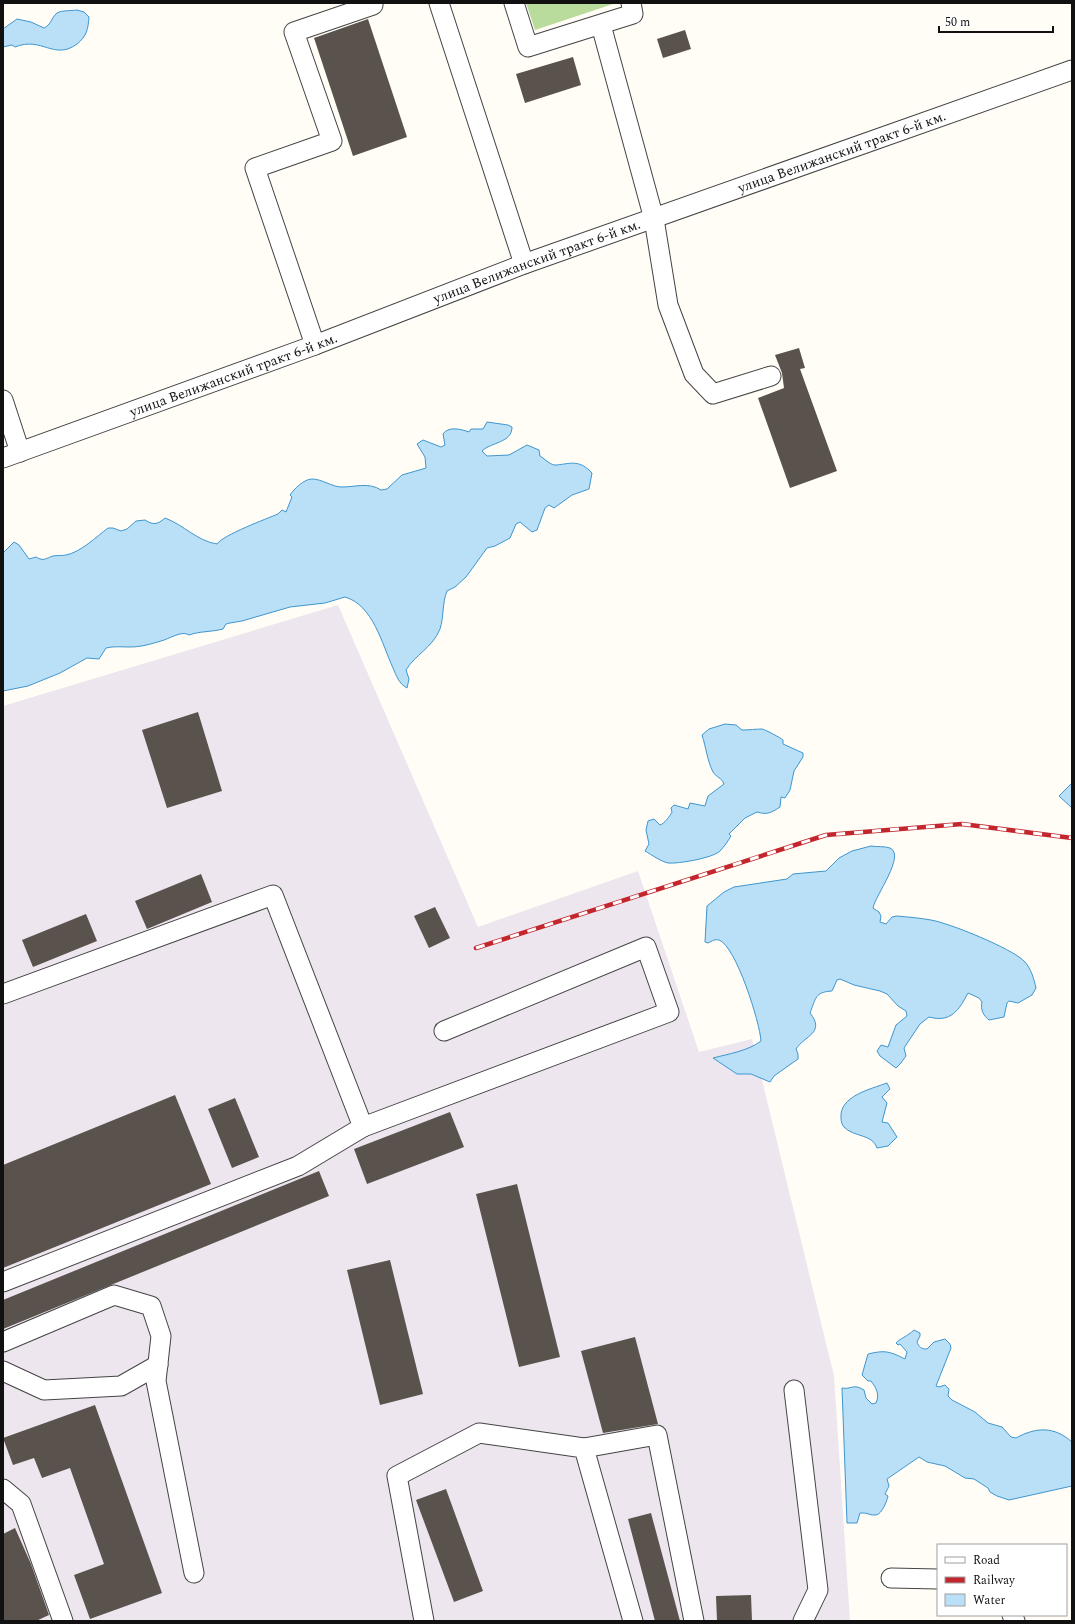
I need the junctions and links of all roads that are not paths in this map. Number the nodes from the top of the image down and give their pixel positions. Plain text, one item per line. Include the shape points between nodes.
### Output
1 (372, 3) edge
2 (439, 3) edge
3 (514, 3) edge
4 (631, 3) edge
5 (601, 25) junction
6 (1072, 70) edge
7 (654, 219) junction
8 (524, 264) junction
9 (315, 345) junction
10 (771, 376) dead end
11 (3, 400) edge
12 (11, 455) edge
13 (3, 994) edge
14 (444, 1031) dead end
15 (363, 1127) junction
16 (3, 1282) edge
17 (3, 1342) edge
18 (158, 1365) junction
19 (3, 1371) edge
20 (794, 1390) dead end
21 (584, 1448) junction
22 (3, 1489) edge
23 (194, 1573) dead end
24 (891, 1578) dead end
25 (937, 1579) edge
26 (63, 1621) edge
27 (424, 1621) edge
28 (634, 1621) edge
29 (694, 1621) edge
30 (803, 1621) edge

1 - 9 street via 294,32 332,141 255,168
2 - 8 street
3 - 5 street via 528,47
4 - 5 street via 633,14
5 - 7 street
6 - 7 street, улица Велижанский тракт 6-й км.
7 - 8 street, улица Велижанский тракт 6-й км.
7 - 10 street via 668,305 694,374 713,394
8 - 9 street, улица Велижанский тракт 6-й км.
9 - 12 street, улица Велижанский тракт 6-й км.
11 - 12 street
13 - 15 street via 273,895
14 - 15 street via 646,947 669,1012
15 - 16 street via 298,1166
17 - 18 street via 114,1295 151,1306 161,1336
18 - 19 street via 121,1386 44,1390
18 - 23 street via 156,1381
20 - 30 street via 818,1590
21 - 27 street via 479,1433 397,1476
21 - 28 street
21 - 29 street via 657,1436
22 - 26 street via 21,1504
24 - 25 street

